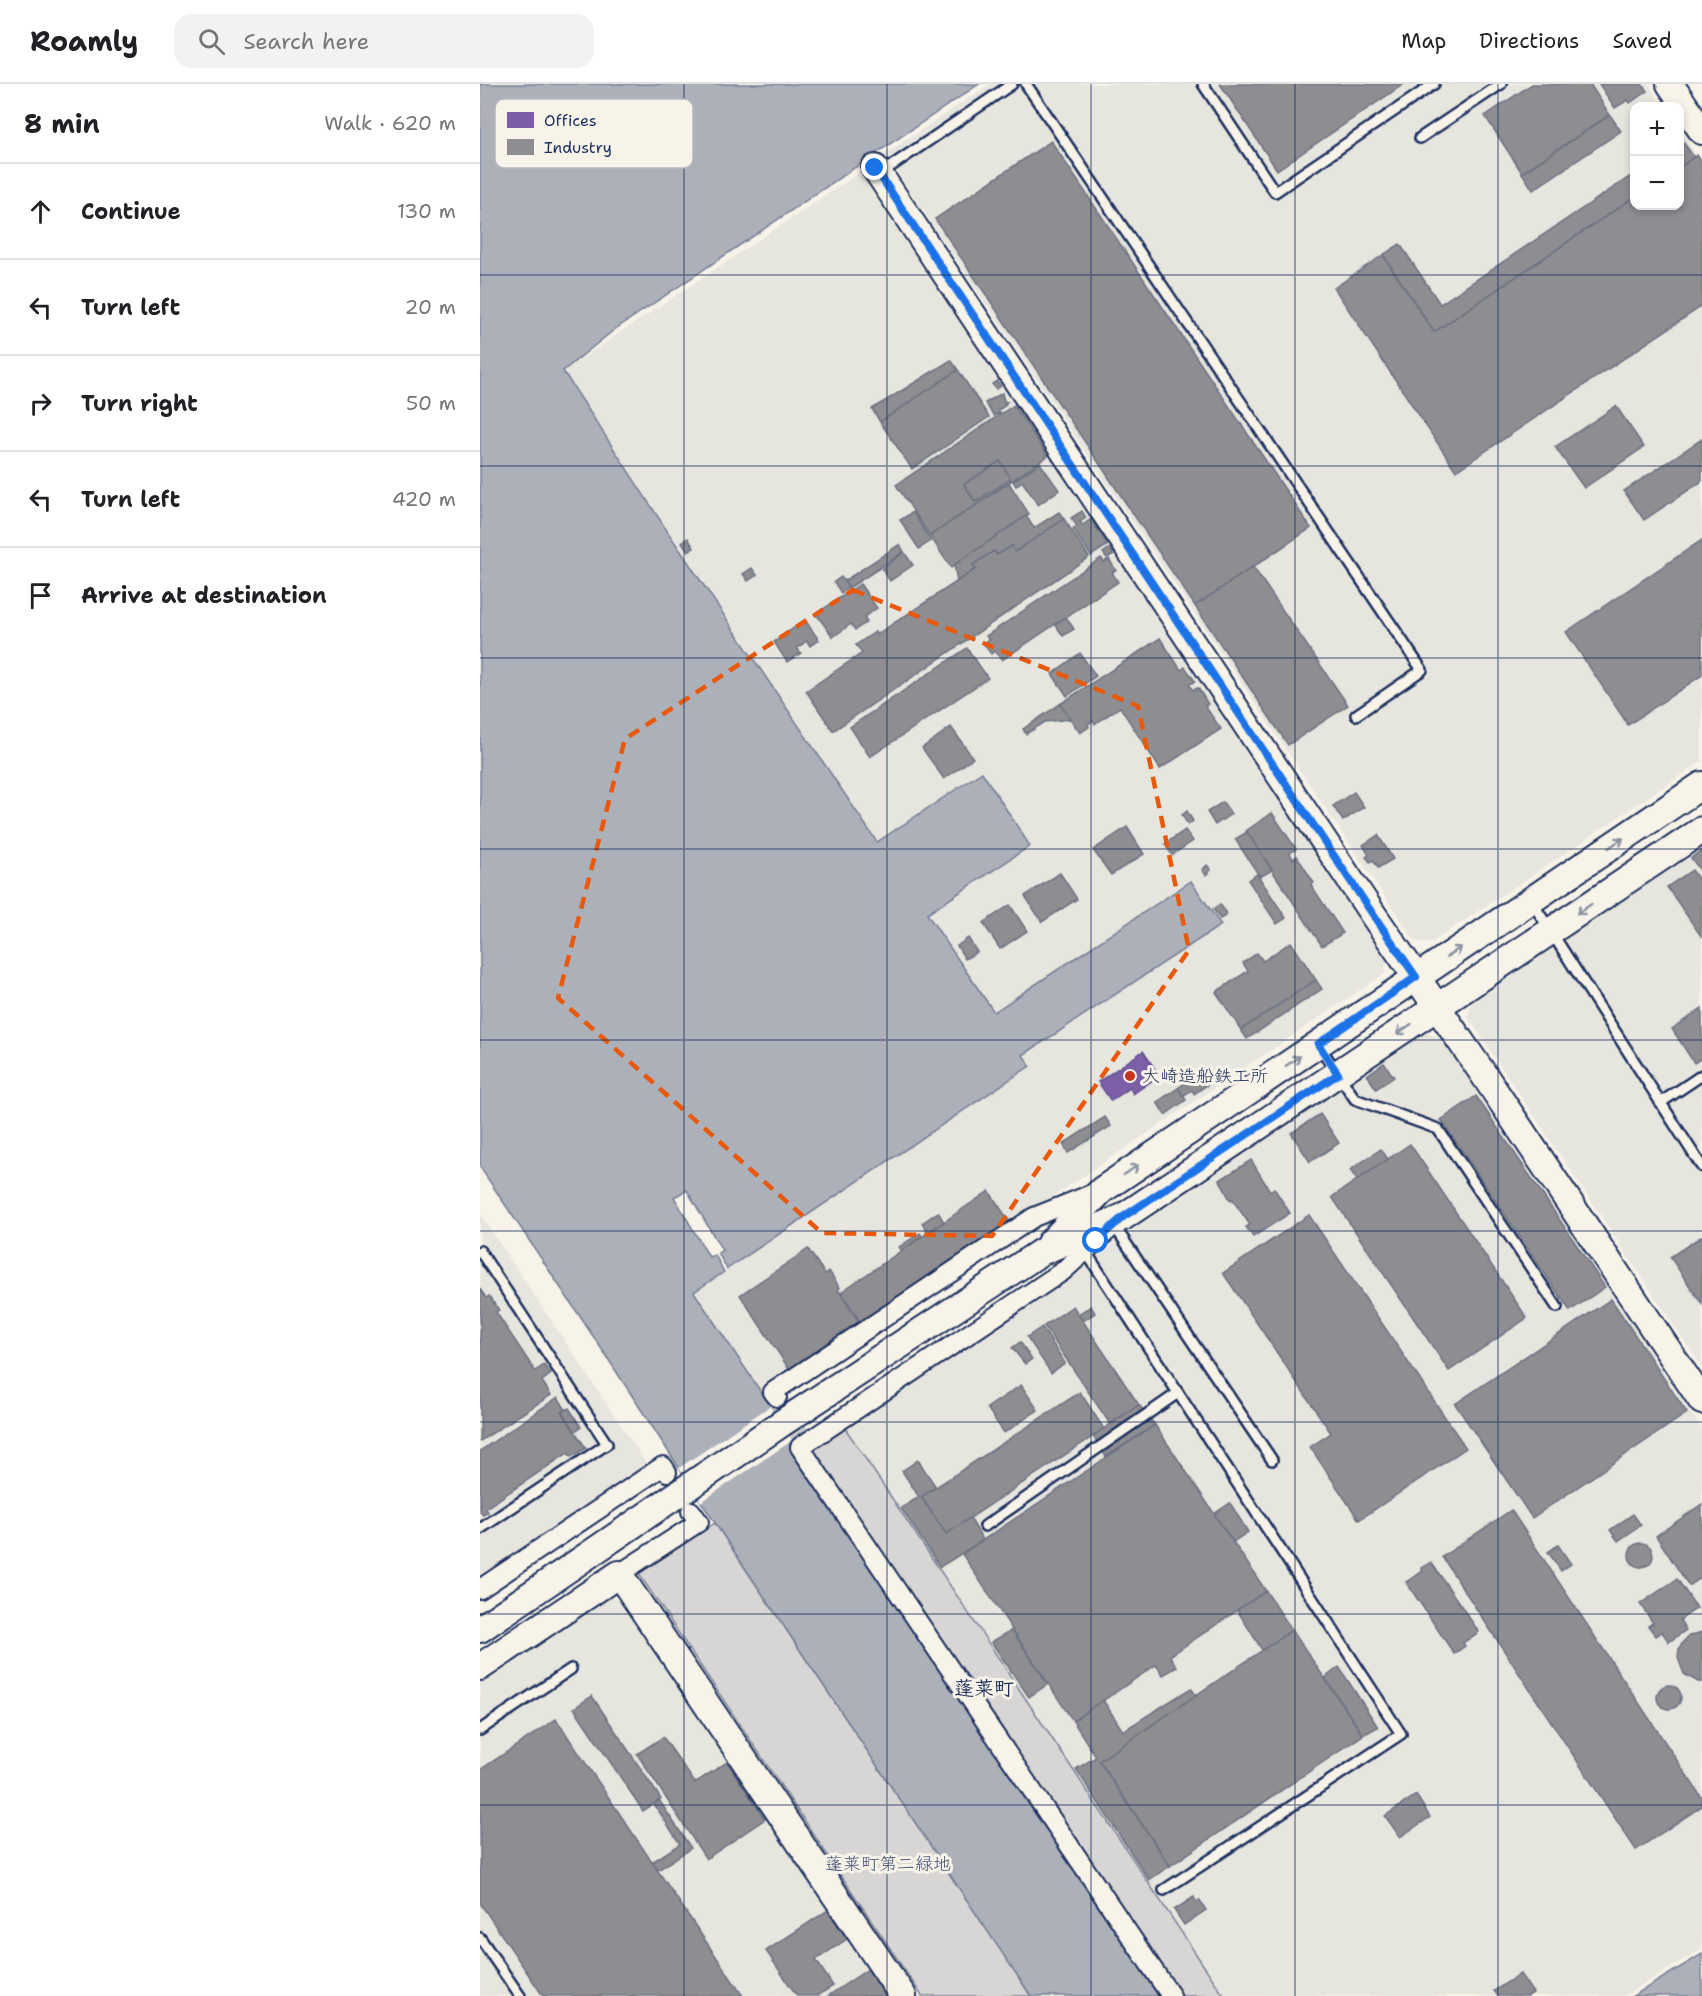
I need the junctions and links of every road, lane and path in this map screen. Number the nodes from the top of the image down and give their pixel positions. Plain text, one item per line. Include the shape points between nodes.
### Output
1 (1012, 84) edge
2 (1026, 84) edge
3 (1203, 84) edge
4 (1434, 84) edge
5 (1501, 84) edge
6 (1670, 84) edge
7 (1702, 131) edge
8 (1420, 138) dead end
9 (877, 171) joint
10 (1356, 715) dead end
11 (1702, 785) edge
12 (1702, 830) edge
13 (1530, 900) junction
14 (1550, 932) junction
15 (1416, 977) junction
16 (1437, 1008) junction
17 (1318, 1044) junction
18 (1338, 1074) junction
19 (1702, 1076) edge
20 (1660, 1103) junction
21 (1702, 1167) edge
22 (1102, 1190) junction
23 (1116, 1222) junction
24 (1077, 1237) junction
25 (480, 1251) edge
26 (1557, 1307) dead end
27 (1178, 1393) junction
28 (777, 1397) dead end
29 (1702, 1401) edge
30 (796, 1434) junction
31 (1272, 1460) dead end
32 (667, 1472) dead end
33 (691, 1510) dead end
34 (985, 1526) dead end
35 (480, 1529) edge
36 (619, 1574) junction
37 (480, 1589) edge
38 (480, 1629) edge
39 (480, 1667) edge
40 (571, 1669) dead end
41 (480, 1730) edge
42 (1164, 1890) dead end
43 (480, 1938) edge
44 (520, 1996) edge
45 (903, 1996) edge
46 (1171, 1996) edge

1 - 9 lane
2 - 10 lane via 1422,670
3 - 4 lane via 1275,192
5 - 8 lane
6 - 7 street
9 - 15 street
13 -> 11 street
12 -> 14 street
13 - 14 lane
15 -> 13 street
14 - 16 street
14 - 20 lane
15 - 16 street
15 - 17 street
16 -> 18 street
16 - 29 street
17 - 18 lane
22 -> 17 street
18 - 23 street
18 - 26 lane via 1355,1099 1438,1129
19 - 20 lane
20 - 21 lane
22 - 24 street
22 - 28 street via 1034,1217 773,1392
23 - 24 street
23 - 31 lane
24 - 27 lane
24 - 30 street via 1041,1251
24 - 30 street via 1063,1271
25 - 35 lane via 607,1444
27 - 34 lane
27 - 42 lane via 1401,1734
30 - 38 street via 690,1485
30 - 46 street via 800,1446
32 - 37 street via 663,1466
33 - 36 street via 699,1522
36 - 39 street
36 - 45 street
40 - 41 lane
43 - 44 lane

